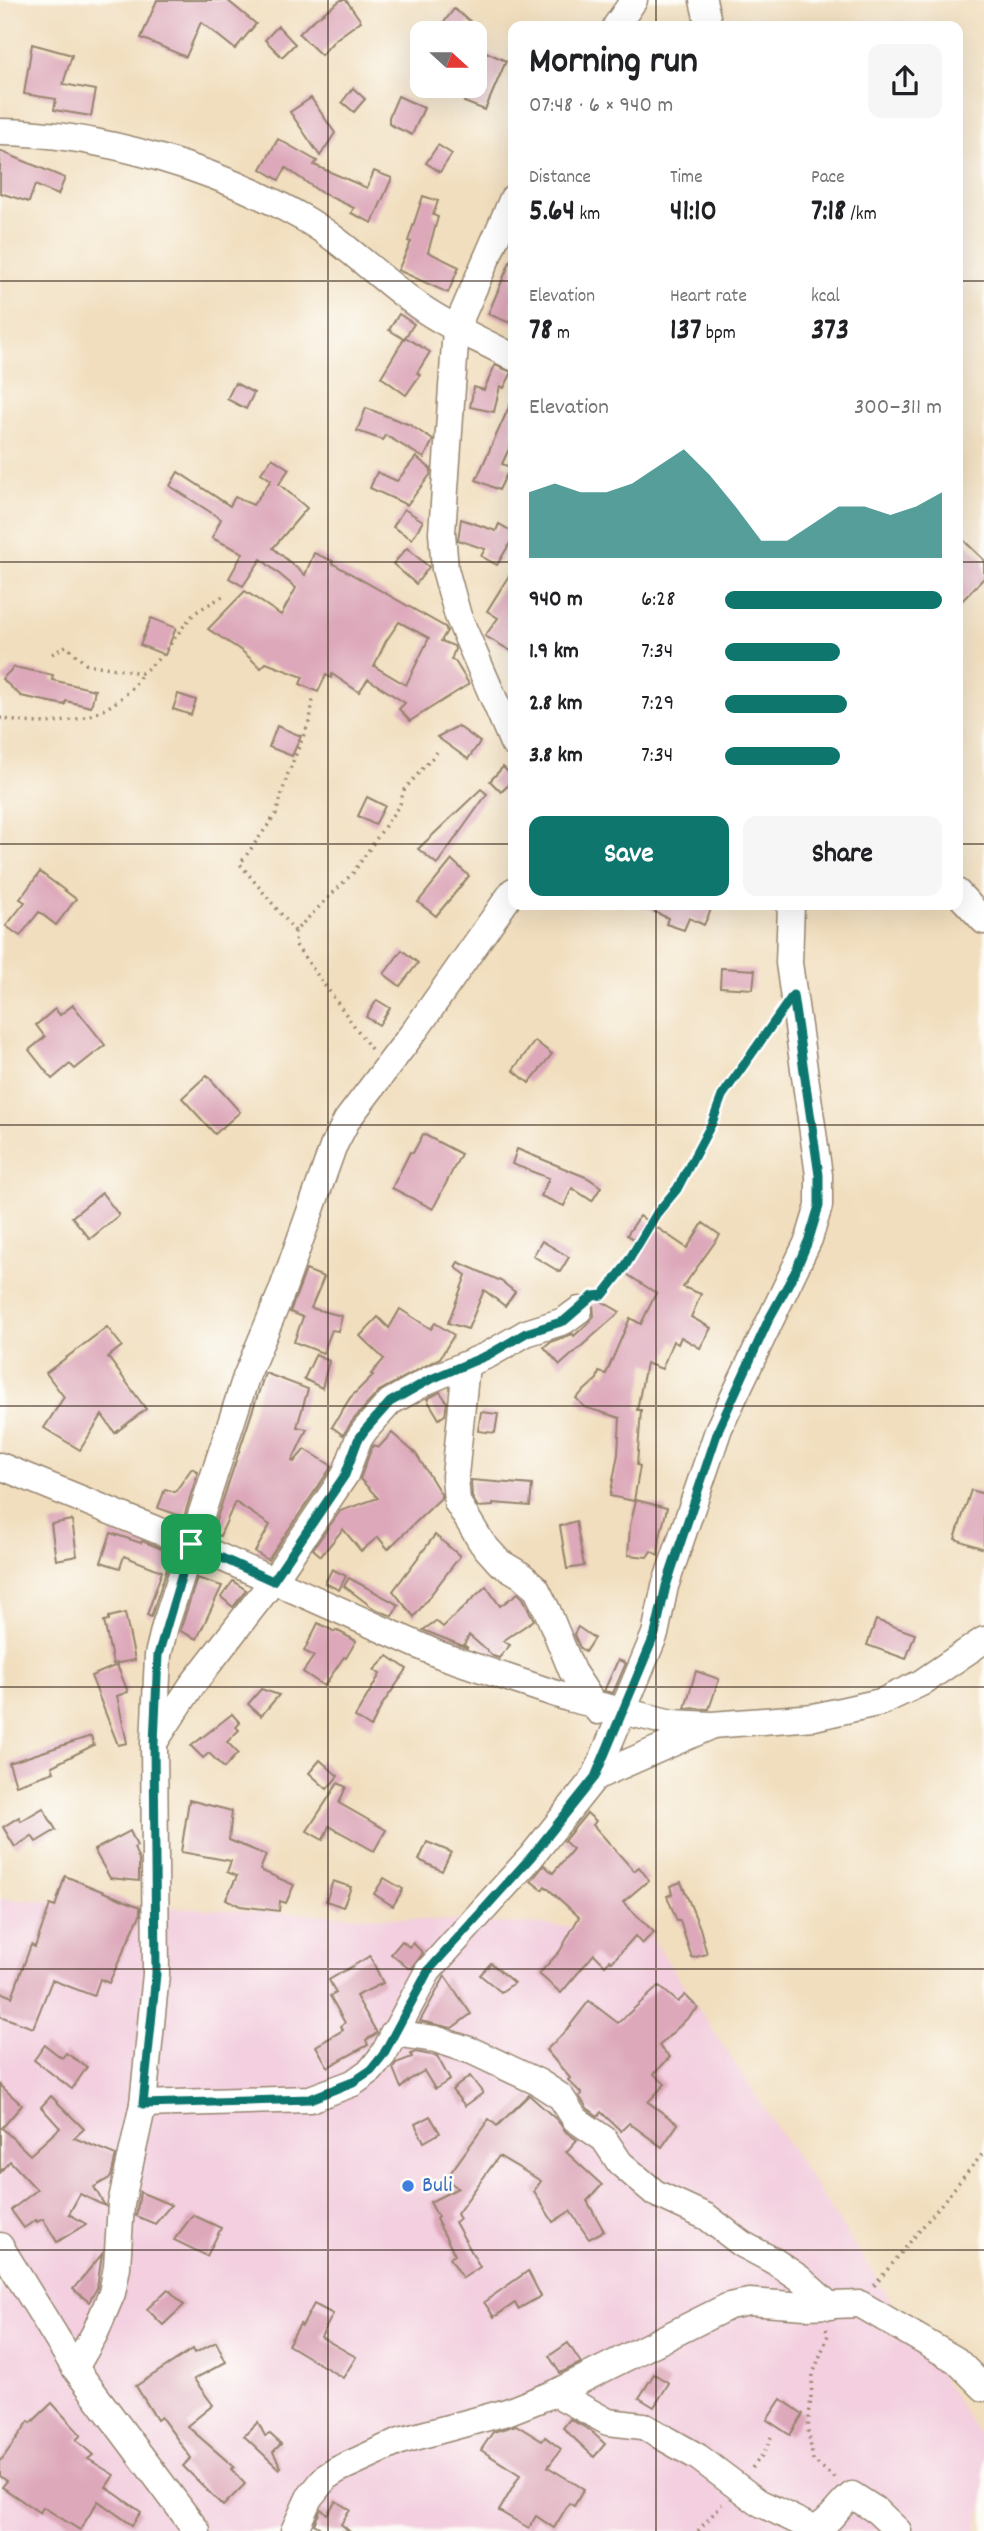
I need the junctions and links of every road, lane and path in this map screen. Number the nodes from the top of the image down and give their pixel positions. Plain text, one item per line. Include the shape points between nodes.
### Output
1 (634, 0) edge
2 (703, 0) edge
3 (619, 21) edge
4 (708, 21) edge
5 (0, 132) edge
6 (508, 209) edge
7 (456, 329) junction
8 (508, 355) edge
9 (226, 594) dead end
10 (52, 654) dead end
11 (142, 673) junction
12 (313, 700) dead end
13 (0, 718) edge
14 (508, 731) edge
15 (439, 750) dead end
16 (508, 898) edge
17 (963, 898) edge
18 (791, 910) edge
19 (984, 921) edge
20 (295, 931) junction
21 (793, 995) junction
22 (388, 1065) junction
23 (579, 1310) joint
24 (467, 1365) junction
25 (0, 1466) edge
26 (191, 1544) junction
27 (273, 1581) junction
28 (984, 1640) edge
29 (591, 1703) junction
30 (624, 1711) junction
31 (712, 1725) junction
32 (154, 1743) junction
33 (606, 1752) junction
34 (595, 1777) junction
35 (393, 2032) junction
36 (143, 2104) junction
37 (984, 2152) edge
38 (0, 2246) edge
39 (860, 2304) junction
40 (830, 2306) junction
41 (75, 2368) junction
42 (984, 2388) edge
43 (555, 2393) junction
44 (852, 2495) junction
45 (197, 2531) edge
46 (294, 2531) edge
47 (898, 2531) edge

1 - 3 street
2 - 4 street
5 - 7 street via 60,136 119,147 239,186 306,220 418,306
6 - 7 street
7 - 8 street
7 - 14 street via 443,498 445,569 458,616
9 - 11 path via 194,614 171,646
10 - 11 path via 66,646 86,664
11 - 13 path via 117,704 93,716 23,723
12 - 20 path via 276,814 240,864
15 - 20 path via 404,790 400,804 353,873
16 - 22 street
17 - 19 street
18 - 21 street
20 - 22 path via 295,944 312,971
21 - 23 path via 722,1096 677,1189 624,1268 603,1295 593,1296
21 - 30 street via 819,1175 819,1206 795,1272 719,1428 666,1586 655,1634
22 - 26 street via 333,1147 246,1377
23 - 24 street
24 - 27 street via 390,1402 358,1440 345,1475
24 - 29 street via 455,1476 457,1502 499,1562 536,1588
25 - 26 street
26 - 27 street
26 - 32 street via 158,1655
27 - 29 street via 440,1655
27 - 32 street via 192,1685
28 - 31 street via 921,1684 881,1702 814,1717
29 - 30 street
29 - 33 street via 608,1730
30 - 31 street via 672,1723
30 - 33 street
31 - 34 street
32 - 36 street via 156,1974
33 - 34 street
34 - 35 street via 531,1857 428,1971
35 - 36 street via 371,2070 310,2099
35 - 40 street via 472,2051 538,2082 561,2097 575,2119 604,2139 620,2163 655,2193 706,2217 799,2278
36 - 41 street via 121,2204 112,2293
37 - 39 path
38 - 41 street
39 - 40 street
39 - 42 street via 956,2360
40 - 43 street via 749,2302 729,2306
40 - 44 path via 825,2322 828,2335 813,2374 808,2429 813,2460
41 - 45 street
43 - 44 street via 608,2422 643,2426 698,2457 758,2502 814,2529 825,2525
43 - 46 street via 507,2412 400,2441 337,2470 309,2498
44 - 47 street

